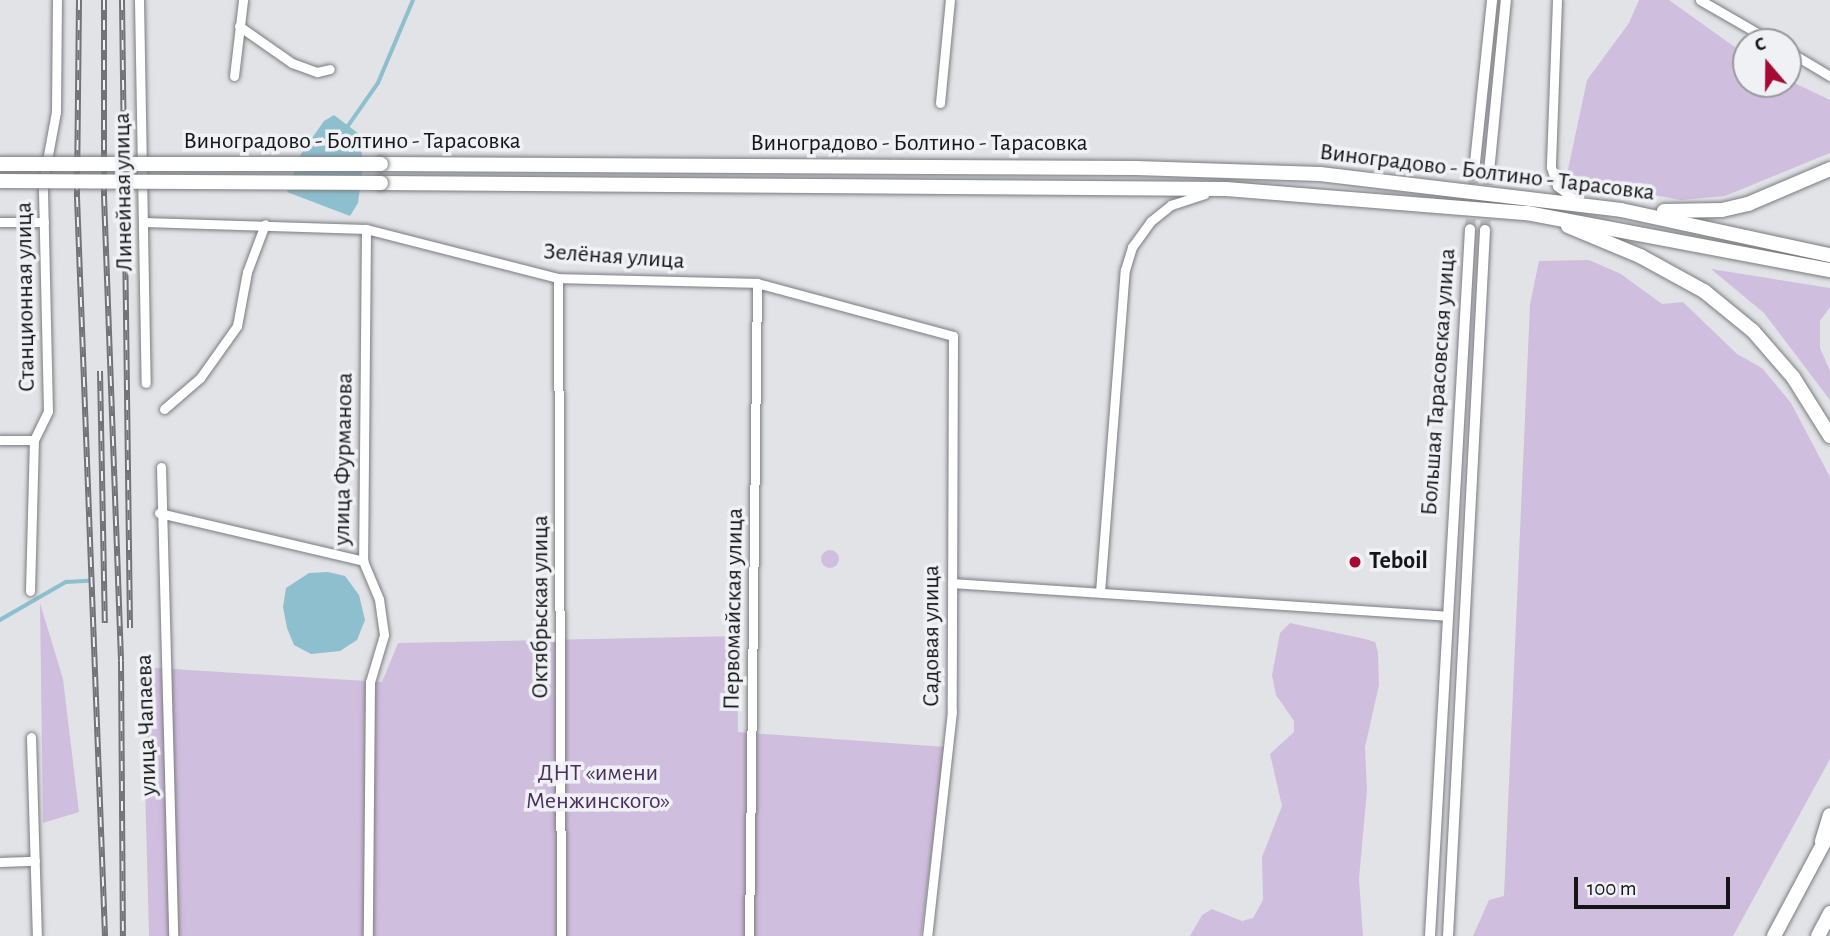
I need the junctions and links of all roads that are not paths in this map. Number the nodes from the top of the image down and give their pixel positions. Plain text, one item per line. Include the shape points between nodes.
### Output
1 (57, 0) edge
2 (139, 0) edge
3 (243, 0) edge
4 (950, 0) edge
5 (1492, 0) edge
6 (1506, 0) edge
7 (1557, 0) edge
8 (1700, 0) edge
9 (239, 26) junction
10 (1749, 28) edge
11 (1802, 59) edge
12 (330, 69) dead end
13 (234, 76) dead end
14 (1830, 76) edge
15 (940, 103) dead end
16 (0, 164) edge
17 (1830, 169) edge
18 (1474, 172) tunnel mouth
19 (1489, 172) tunnel mouth
20 (0, 181) edge
21 (1226, 189) junction
22 (1582, 204) junction
23 (1621, 210) junction
24 (1527, 213) junction
25 (0, 222) edge
26 (44, 222) junction
27 (144, 222) junction
28 (265, 224) junction
29 (366, 229) junction
30 (1471, 229) tunnel mouth
31 (1485, 230) tunnel mouth
32 (1830, 256) edge
33 (1830, 270) edge
34 (558, 278) junction
35 (757, 283) junction
36 (953, 336) joint
37 (146, 383) dead end
38 (164, 409) dead end
39 (1830, 436) edge
40 (0, 440) edge
41 (34, 440) junction
42 (161, 467) dead end
43 (159, 513) junction
44 (363, 561) junction
45 (952, 583) junction
46 (30, 591) dead end
47 (1100, 592) junction
48 (1446, 616) junction
49 (31, 737) dead end
50 (1830, 816) edge
51 (1830, 831) edge
52 (1817, 855) junction
53 (0, 862) edge
54 (35, 862) junction
55 (1830, 913) edge
56 (37, 936) edge
57 (173, 936) edge
58 (368, 936) edge
59 (561, 936) edge
60 (749, 936) edge
61 (928, 936) edge
62 (1430, 936) edge
63 (1448, 936) edge
64 (1774, 936) edge
65 (1818, 936) edge

1 - 26 street, Станционная улица via 56,111 43,182
2 - 27 street, Линейная улица
3 - 9 street
4 - 15 street
5 - 18 street
6 - 19 street
7 - 22 street via 1552,167 1557,186
8 - 10 street
9 - 12 street via 292,63 317,72
9 - 13 street
11 - 14 street
16 - 22 main road, Виноградово - Болтино - Тарасовка, bridge via 1254,172 1435,185
17 - 23 main road via 1722,210
20 - 21 main road, Виноградово - Болтино - Тарасовка, bridge
21 - 24 main road, Виноградово - Болтино - Тарасовка
21 - 47 street via 1171,205 1151,221 1132,247 1125,270
22 - 23 main road, Виноградово - Болтино - Тарасовка
23 - 32 main road, Виноградово - Болтино - Тарасовка
24 - 33 main road, Виноградово - Болтино - Тарасовка
24 - 39 main road via 1640,256 1704,291 1753,331 1793,377
25 - 26 street
26 - 41 street, Станционная улица via 48,411
27 - 28 street, Зелёная улица
27 - 37 street, Линейная улица
28 - 29 street, Зелёная улица
28 - 38 street via 247,272 237,326 200,378
29 - 34 street, Зелёная улица
29 - 44 street, улица Фурманова
30 - 48 street, Большая Тарасовская улица
31 - 63 street, Большая Тарасовская улица via 1463,581
34 - 35 street, Зелёная улица
34 - 59 street, Октябрьская улица
35 - 36 street, Зелёная улица
35 - 60 street, Первомайская улица
36 - 45 street, Садовая улица
40 - 41 street
41 - 46 street, Станционная улица
42 - 43 street
43 - 44 street
43 - 57 street, улица Чапаева
44 - 58 street, улица Фурманова via 379,599 384,635 370,682
45 - 47 street
45 - 61 street, Садовая улица via 952,711
47 - 48 street
48 - 62 street, Большая Тарасовская улица
49 - 54 street
50 - 52 main road
51 - 52 main road
52 - 64 main road
53 - 54 street
54 - 56 street
55 - 65 main road

